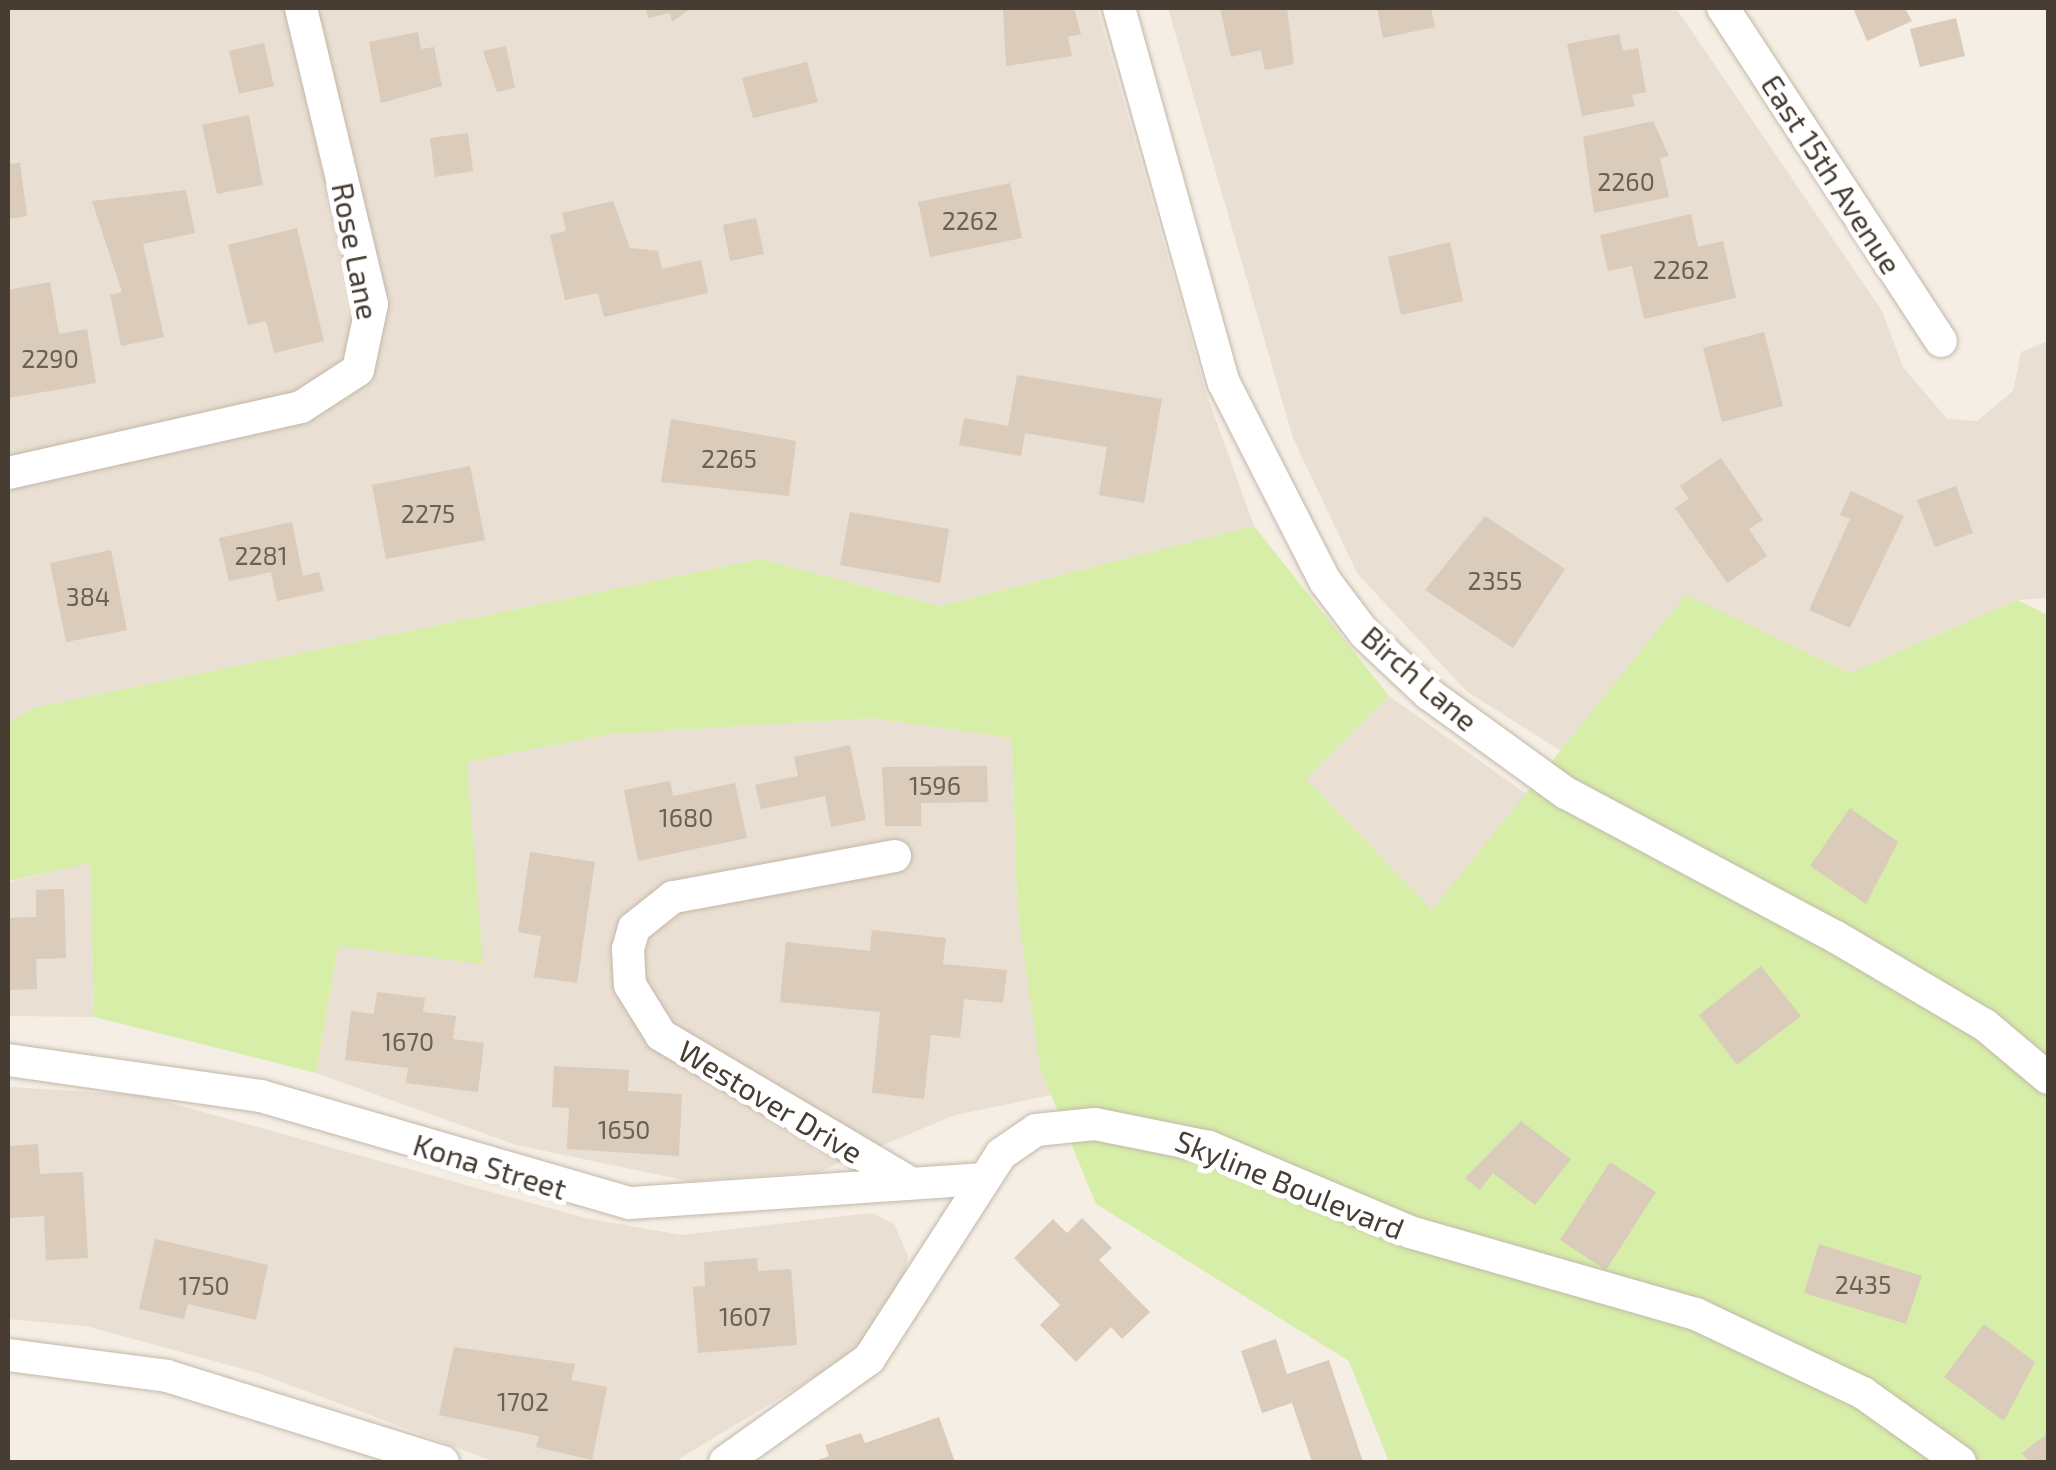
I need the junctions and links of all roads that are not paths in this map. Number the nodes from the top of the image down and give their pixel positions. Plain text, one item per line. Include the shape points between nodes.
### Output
1 (301, 8) edge
2 (1119, 8) edge
3 (1723, 8) edge
4 (1941, 341) dead end
5 (8, 473) edge
6 (895, 856) dead end
7 (8, 1060) edge
8 (2048, 1078) edge
9 (980, 1178) junction
10 (910, 1183) junction
11 (8, 1355) edge
12 (443, 1462) edge
13 (725, 1462) edge
14 (1960, 1462) edge

1 - 5 street, Rose Lane via 372,304 358,370 301,407
2 - 8 street, Birch Lane via 1224,383 1325,581 1365,634 1429,694 1566,793 1902,976 1984,1025
3 - 4 street, East 15th Avenue
6 - 10 street, Westover Drive via 674,897 634,928 628,949 630,984 661,1035
7 - 10 street, Kona Street via 260,1096 630,1203
9 - 10 street, Kona Street
9 - 13 street, Skyline Boulevard via 899,1324 869,1359
9 - 14 street, Skyline Boulevard via 1019,1140 1059,1125 1169,1134 1410,1232 1696,1314 1863,1393
11 - 12 street via 167,1376

